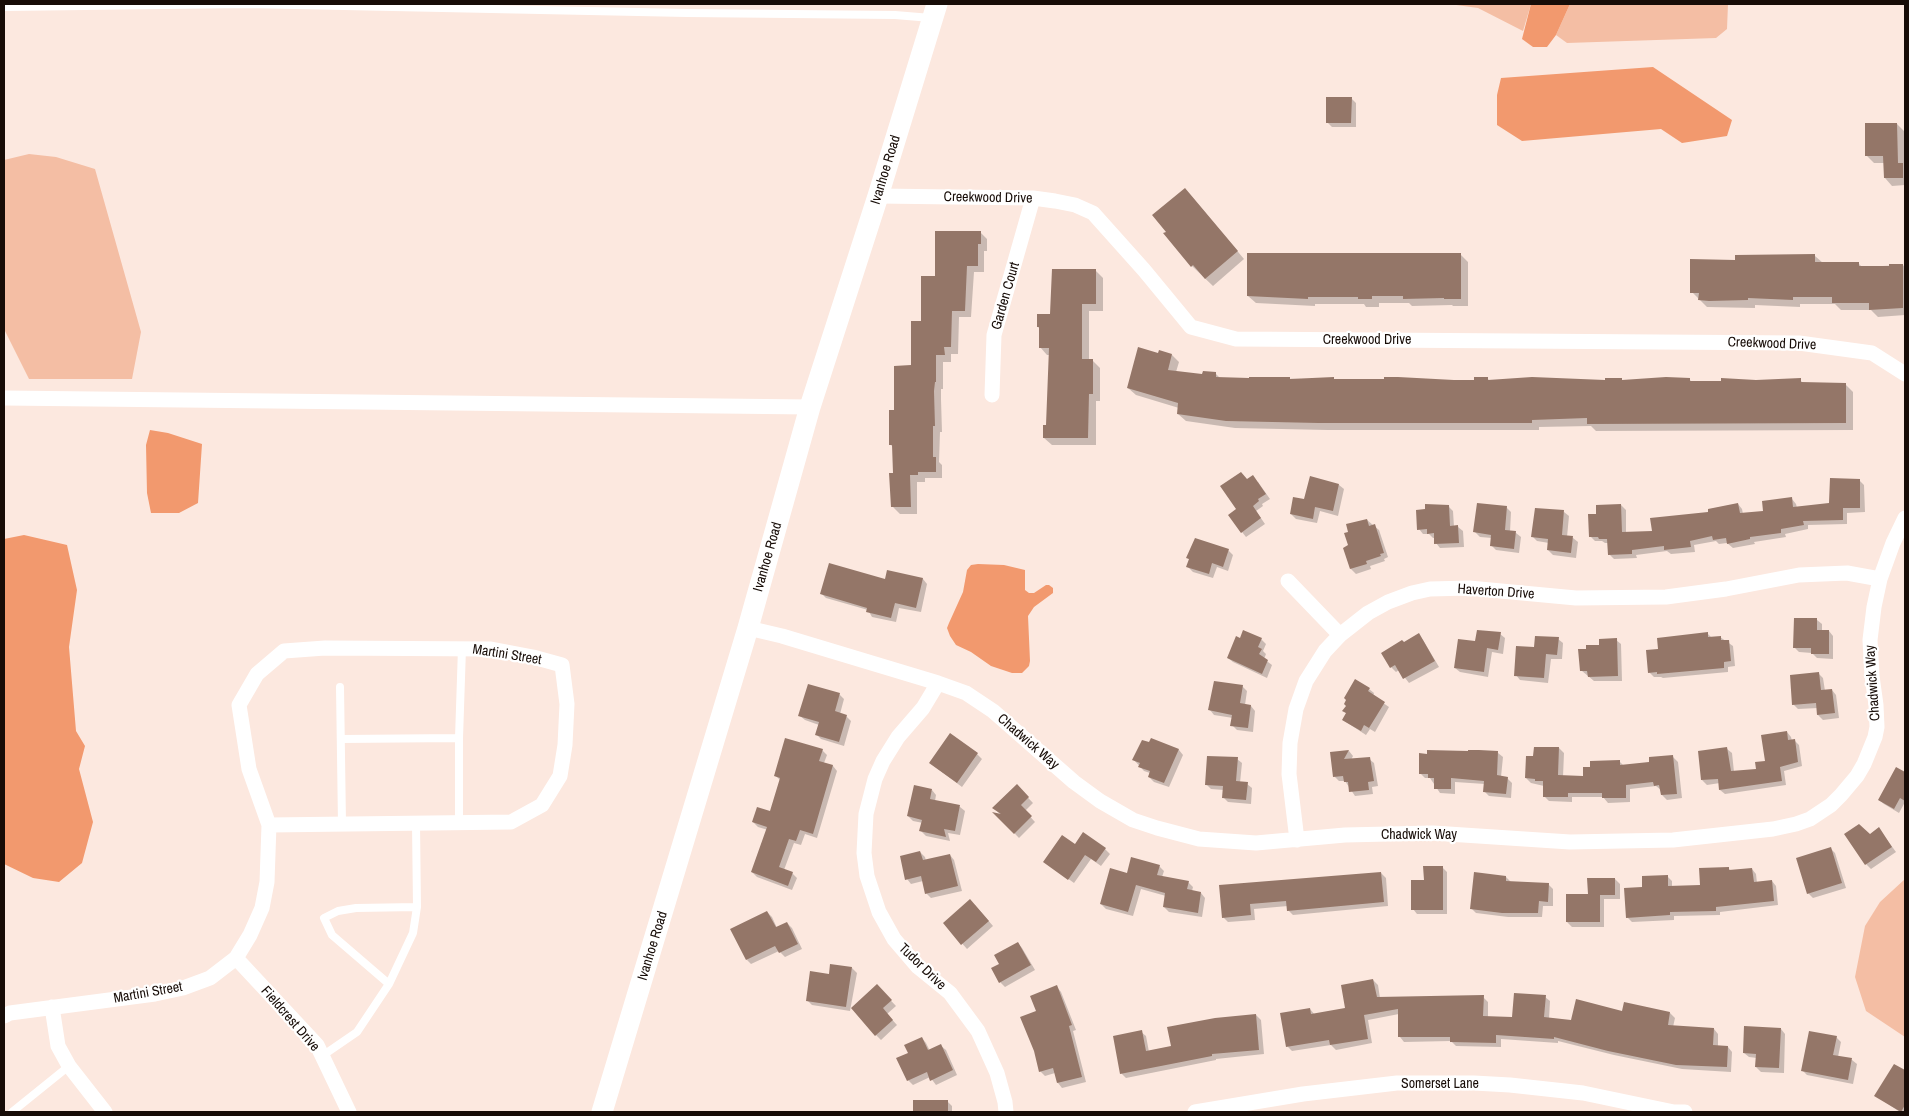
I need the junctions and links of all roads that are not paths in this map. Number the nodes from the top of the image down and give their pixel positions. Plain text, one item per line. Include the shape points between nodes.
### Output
1 (4, 7) edge
2 (935, 11) edge
3 (878, 196) junction
4 (1033, 198) junction
5 (1905, 374) edge
6 (992, 395) dead end
7 (4, 398) edge
8 (810, 407) junction
9 (1905, 518) edge
10 (1880, 579) junction
11 (1288, 581) dead end
12 (748, 628) junction
13 (1340, 635) junction
14 (462, 648) junction
15 (938, 683) junction
16 (340, 687) dead end
17 (460, 738) junction
18 (341, 739) junction
19 (416, 823) junction
20 (460, 823) junction
21 (342, 824) junction
22 (269, 825) junction
23 (1297, 840) junction
24 (417, 907) junction
25 (236, 958) junction
26 (389, 984) junction
27 (52, 1008) junction
28 (4, 1016) edge
29 (322, 1056) junction
30 (69, 1066) junction
31 (12, 1112) edge
32 (105, 1112) edge
33 (349, 1112) edge
34 (602, 1112) edge
35 (1006, 1112) edge
36 (1195, 1112) edge
37 (1685, 1112) edge

1 - 2 lane via 246,4 896,15
2 - 3 main road, Ivanhoe Road
3 - 4 street, Creekwood Drive
3 - 8 main road, Ivanhoe Road
4 - 5 street, Creekwood Drive via 1075,205 1093,213 1191,327 1236,339 1799,343 1872,353
4 - 6 street, Garden Court via 994,335
7 - 8 street
8 - 12 main road, Ivanhoe Road
9 - 10 street, Chadwick Way
10 - 13 street, Haverton Drive via 1847,573 1799,575 1666,597 1576,598 1469,588 1430,589 1388,602
10 - 23 street, Chadwick Way via 1870,640 1876,705 1875,737 1864,764 1842,795 1810,818 1773,829 1673,840 1570,842 1433,833
11 - 13 street
12 - 15 street, Chadwick Way
12 - 34 main road, Ivanhoe Road
13 - 23 street, Haverton Drive via 1325,651 1306,681 1296,709 1289,774
14 - 17 lane
14 - 20 street, Martini Street via 533,656 562,665 567,704 560,776 542,805 511,822
14 - 22 street, Martini Street via 284,651 256,674 239,705 249,768
15 - 23 street, Chadwick Way via 966,694 993,711 1074,782 1133,820 1199,838 1256,843
15 - 35 street, Tudor Drive via 923,708 898,737 875,779 866,814 864,853 867,876 879,912 894,939 918,967 950,993 978,1030 997,1073
16 - 18 lane
17 - 18 lane
17 - 20 lane
18 - 21 lane
19 - 20 street, Martini Street
19 - 21 street, Martini Street
19 - 24 lane
21 - 22 street, Martini Street
22 - 25 street, Martini Street via 267,882 262,908
24 - 26 lane via 413,933
24 - 26 lane via 356,908 338,911 324,918 332,935
25 - 27 street, Martini Street via 210,978 183,988
25 - 29 street, Fieldcrest Drive via 317,1045
26 - 29 lane via 357,1032
27 - 28 street, Martini Street
27 - 30 street via 58,1046
29 - 33 street, Fieldcrest Drive
30 - 31 lane
30 - 32 street
36 - 37 street, Somerset Lane via 1397,1083 1474,1083 1583,1093

